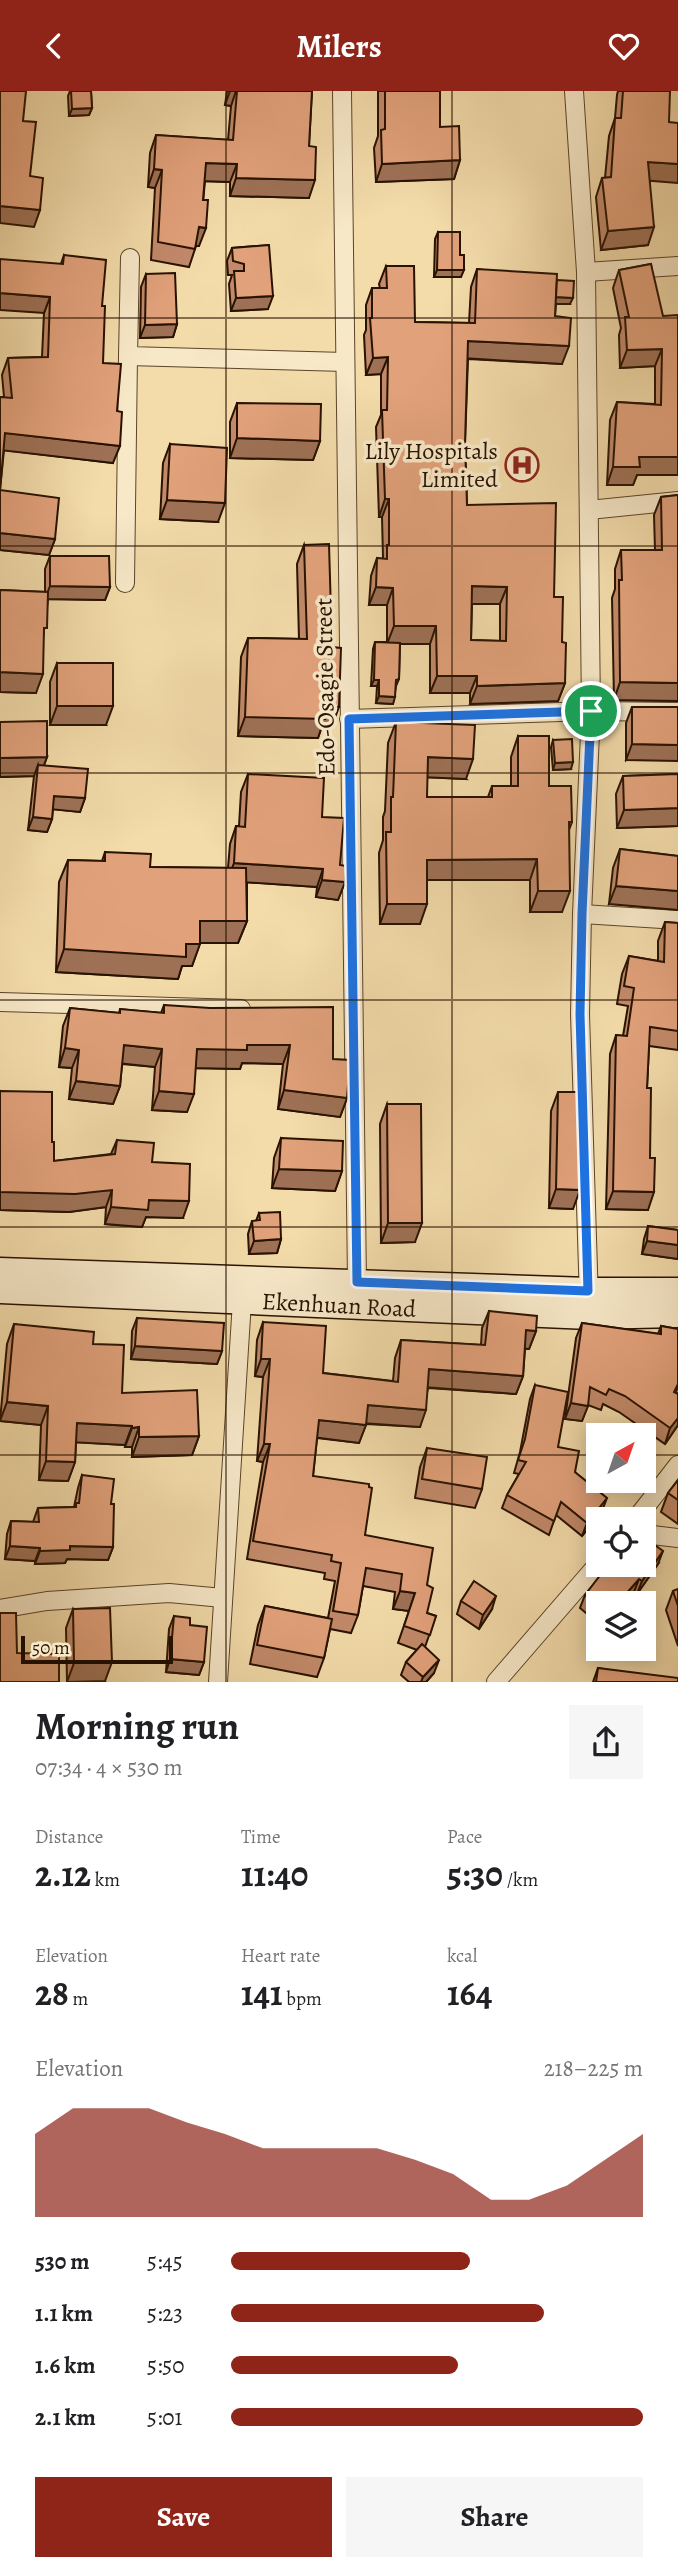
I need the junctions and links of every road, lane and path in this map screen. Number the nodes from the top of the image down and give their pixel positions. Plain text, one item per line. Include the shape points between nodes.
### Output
1 (342, 91) edge
2 (574, 91) edge
3 (130, 258) dead end
4 (678, 266) edge
5 (586, 272) junction
6 (128, 356) junction
7 (345, 362) junction
8 (678, 501) edge
9 (589, 510) junction
10 (125, 583) dead end
11 (591, 711) junction
12 (678, 712) edge
13 (349, 719) junction
14 (582, 914) junction
15 (678, 919) edge
16 (0, 1002) edge
17 (258, 1009) edge
18 (0, 1271) edge
19 (357, 1282) junction
20 (0, 1290) edge
21 (678, 1291) edge
22 (242, 1301) junction
23 (589, 1304) junction
24 (678, 1314) edge
25 (678, 1465) edge
26 (645, 1507) edge
27 (656, 1535) edge
28 (678, 1538) edge
29 (587, 1577) edge
30 (223, 1598) junction
31 (0, 1609) edge
32 (218, 1682) edge
33 (496, 1682) edge

1 - 7 street, Edo-Osagie Street
2 - 5 street
3 - 6 street
4 - 5 street
5 - 9 street
6 - 7 street
6 - 10 street
7 - 13 street, Edo-Osagie Street
8 - 9 street
9 - 11 street
11 - 12 street
11 - 13 street
11 - 14 street
13 - 19 street, Edo-Osagie Street via 346,1012
14 - 15 street
14 - 23 street via 580,1014
16 - 17 street
18 - 19 main road, Ekenhuan Road
19 - 23 main road, Ekenhuan Road
20 - 22 main road, Ekenhuan Road
21 - 23 main road, Ekenhuan Road
22 - 23 main road, Ekenhuan Road
22 - 30 street
23 - 24 main road, Ekenhuan Road
25 - 26 street
27 - 28 street
29 - 33 street
30 - 31 street via 169,1593 47,1601
30 - 32 street

